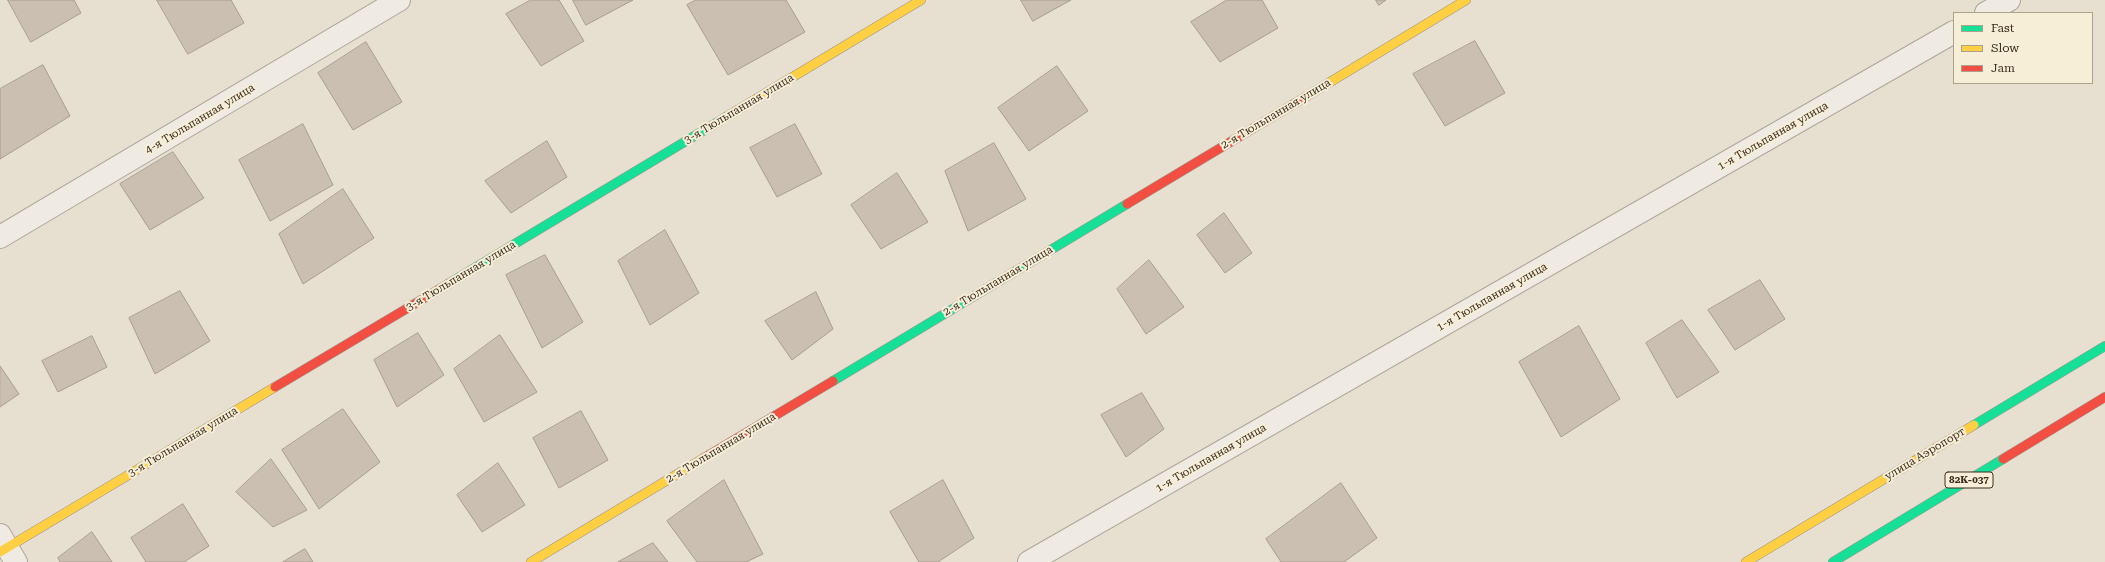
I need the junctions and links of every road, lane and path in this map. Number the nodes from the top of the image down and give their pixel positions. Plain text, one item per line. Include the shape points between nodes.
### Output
1 (399, 0) edge
2 (921, 0) edge
3 (1466, 0) edge
4 (2009, 0) edge
5 (1988, 12) edge
6 (1953, 33) edge
7 (0, 237) edge
8 (2105, 346) edge
9 (2105, 397) edge
10 (6, 549) edge
11 (531, 562) edge
12 (1029, 562) edge
13 (1746, 562) edge
14 (1833, 562) edge

1 - 7 street, 4-я Тюльпанная улица
2 - 10 street, 3-я Тюльпанная улица
3 - 11 street, 2-я Тюльпанная улица
4 - 5 street
6 - 12 street, 1-я Тюльпанная улица
8 - 13 street, улица Аэропорт
9 - 14 street, 82К-037

